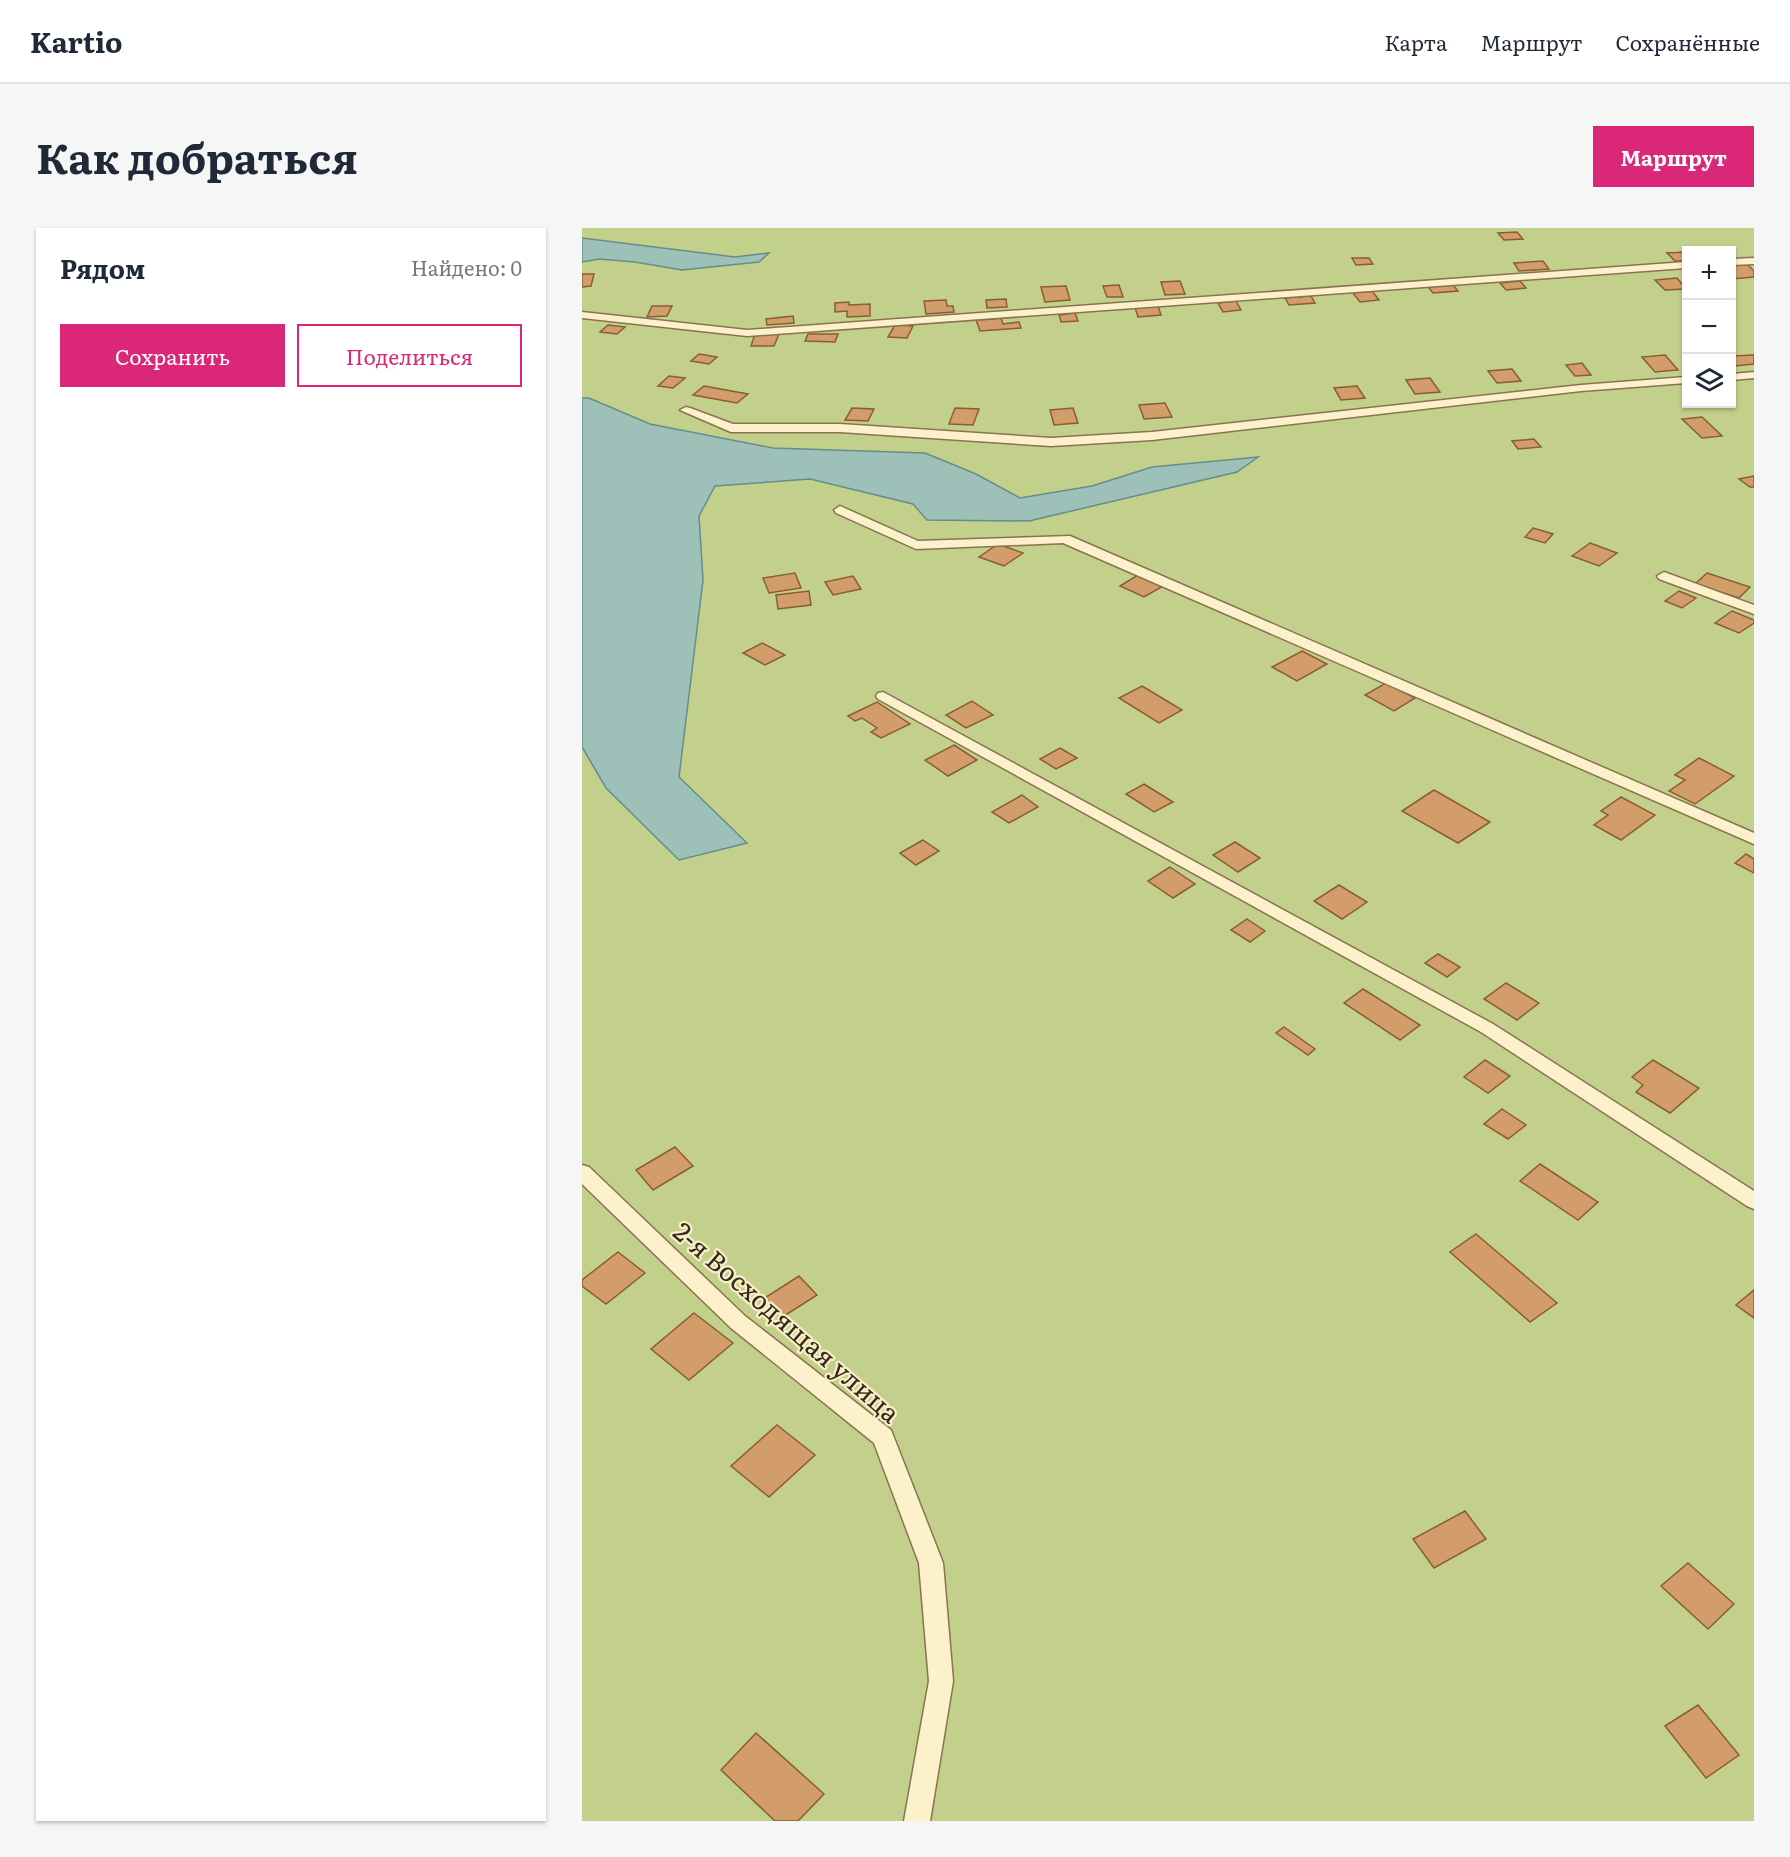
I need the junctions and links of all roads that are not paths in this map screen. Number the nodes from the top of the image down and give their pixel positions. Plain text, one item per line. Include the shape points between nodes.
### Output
1 (1754, 261) edge
2 (1736, 262) edge
3 (1682, 265) edge
4 (582, 315) edge
5 (1754, 375) edge
6 (1736, 376) edge
7 (1682, 380) edge
8 (686, 410) dead end
9 (840, 510) dead end
10 (1664, 576) dead end
11 (1754, 610) edge
12 (883, 696) dead end
13 (1754, 839) edge
14 (582, 1172) edge
15 (1754, 1201) edge
16 (917, 1821) edge

1 - 2 lane
3 - 4 lane via 747,333
5 - 6 lane
7 - 8 lane via 1320,415 1152,436 1051,442 840,429 731,428
9 - 13 lane via 916,545 1065,539
10 - 11 lane
12 - 15 lane via 1487,1028
14 - 16 lane, 2-я Восходящая улица via 738,1322 883,1437 931,1563 941,1681

